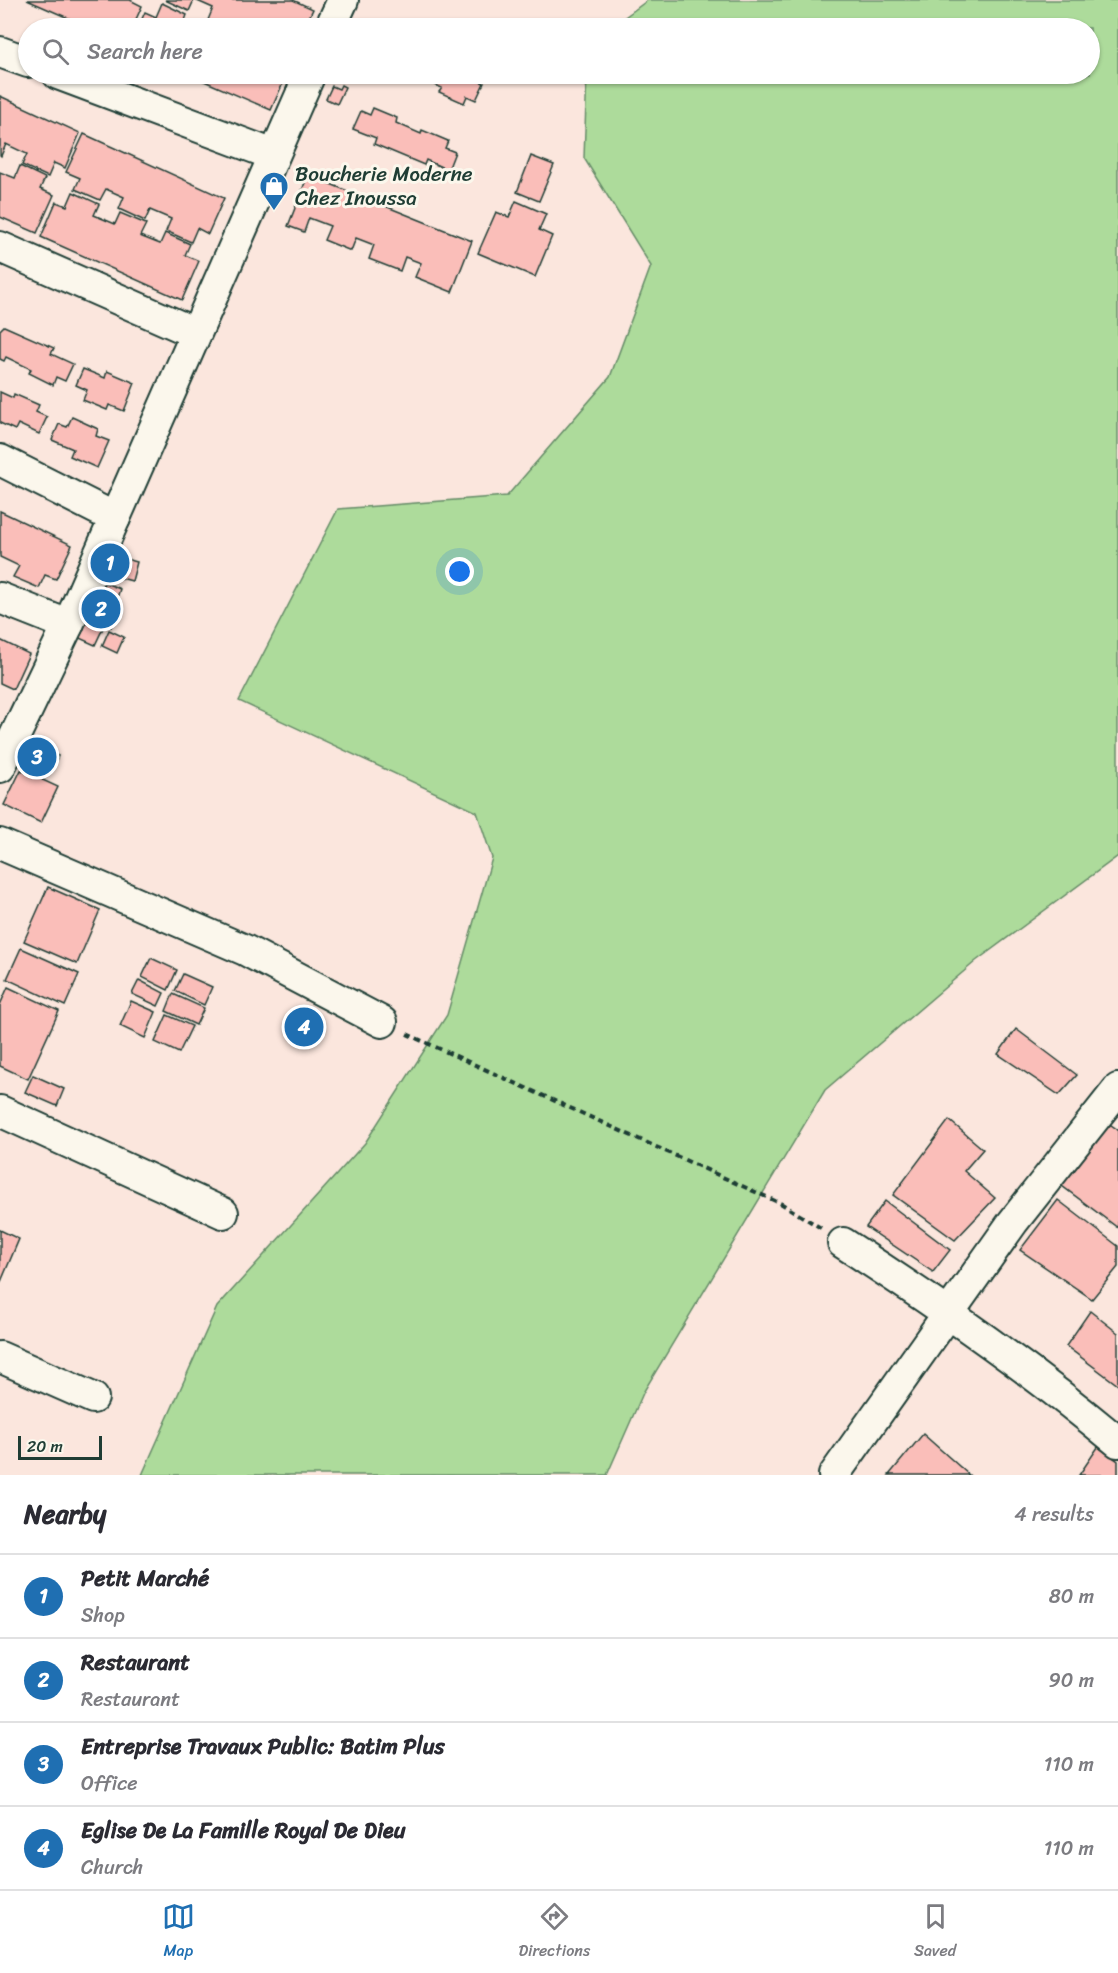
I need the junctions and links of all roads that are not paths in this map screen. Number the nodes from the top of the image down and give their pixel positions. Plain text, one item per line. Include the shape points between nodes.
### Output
1 (343, 0) edge
2 (335, 18) edge
3 (0, 52) edge
4 (18, 58) edge
5 (85, 84) edge
6 (306, 84) edge
7 (274, 155) junction
8 (0, 247) edge
9 (195, 333) junction
10 (0, 460) edge
11 (115, 518) junction
12 (0, 598) edge
13 (68, 625) junction
14 (0, 767) edge
15 (0, 844) edge
16 (382, 1022) road end
17 (1118, 1089) edge
18 (0, 1111) edge
19 (223, 1213) dead end
20 (843, 1243) road end
21 (949, 1312) junction
22 (0, 1357) edge
23 (93, 1398) dead end
24 (1118, 1442) edge
25 (834, 1475) edge

1 - 2 street
3 - 4 street
5 - 7 street
6 - 7 street
7 - 9 street
8 - 9 street
9 - 11 street
10 - 11 street
11 - 13 street
12 - 13 street
13 - 14 street
15 - 16 street via 245,950
17 - 21 street via 1013,1222
18 - 19 street
20 - 21 street
21 - 24 street
21 - 25 street
22 - 23 street

